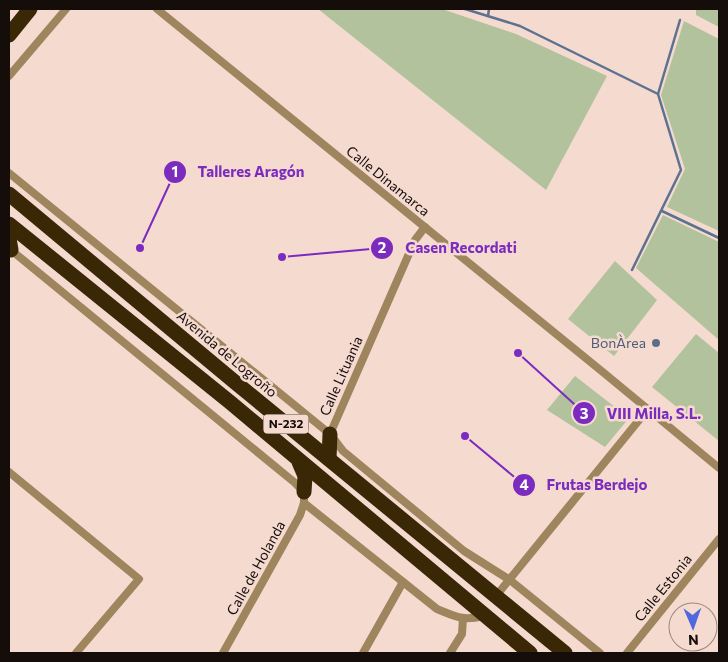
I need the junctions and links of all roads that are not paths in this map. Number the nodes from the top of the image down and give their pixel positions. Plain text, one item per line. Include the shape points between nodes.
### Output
1 (30, 9) edge
2 (66, 9) edge
3 (157, 9) edge
4 (9, 35) edge
5 (9, 76) edge
6 (9, 173) edge
7 (9, 194) edge
8 (9, 224) edge
9 (425, 227) junction
10 (10, 248) edge
11 (648, 409) junction
12 (330, 434) junction
13 (314, 447) junction
14 (329, 459) junction
15 (298, 461) junction
16 (719, 468) edge
17 (9, 472) edge
18 (304, 498) junction
19 (424, 527) junction
20 (719, 538) edge
21 (510, 580) junction
22 (403, 582) junction
23 (496, 596) junction
24 (484, 616) junction
25 (464, 618) junction
26 (76, 653) edge
27 (223, 653) edge
28 (363, 653) edge
29 (450, 653) edge
30 (530, 653) edge
31 (565, 653) edge
32 (600, 653) edge
33 (627, 653) edge

1 - 4 highway
2 - 5 street
3 - 9 street, Calle Dinamarca
6 - 12 street, Calle Lituania
7 - 13 highway, Avenida de Logroño / N-232
8 - 15 highway, N-232
9 - 11 street, Calle Dinamarca
9 - 12 street, Calle Lituania via 415,240
10 - 18 street via 294,482
11 - 16 street, Calle Dinamarca
11 - 21 street
12 - 13 highway
12 - 14 highway
12 - 19 street via 343,451
13 - 14 highway, Avenida de Logroño / N-232
14 - 19 highway, Avenida de Logroño / N-232
15 - 18 highway via 305,476
15 - 24 highway, N-232
17 - 26 street via 139,579
18 - 22 street
18 - 27 street, Calle de Holanda via 298,520
19 - 21 street
19 - 23 highway, Avenida de Logroño / N-232
20 - 33 street, Calle Estonia
21 - 23 street
21 - 32 street
22 - 25 street via 437,609
22 - 28 street
23 - 31 highway, Avenida de Logroño / N-232
24 - 25 street
24 - 30 highway, N-232
25 - 29 street via 462,634

